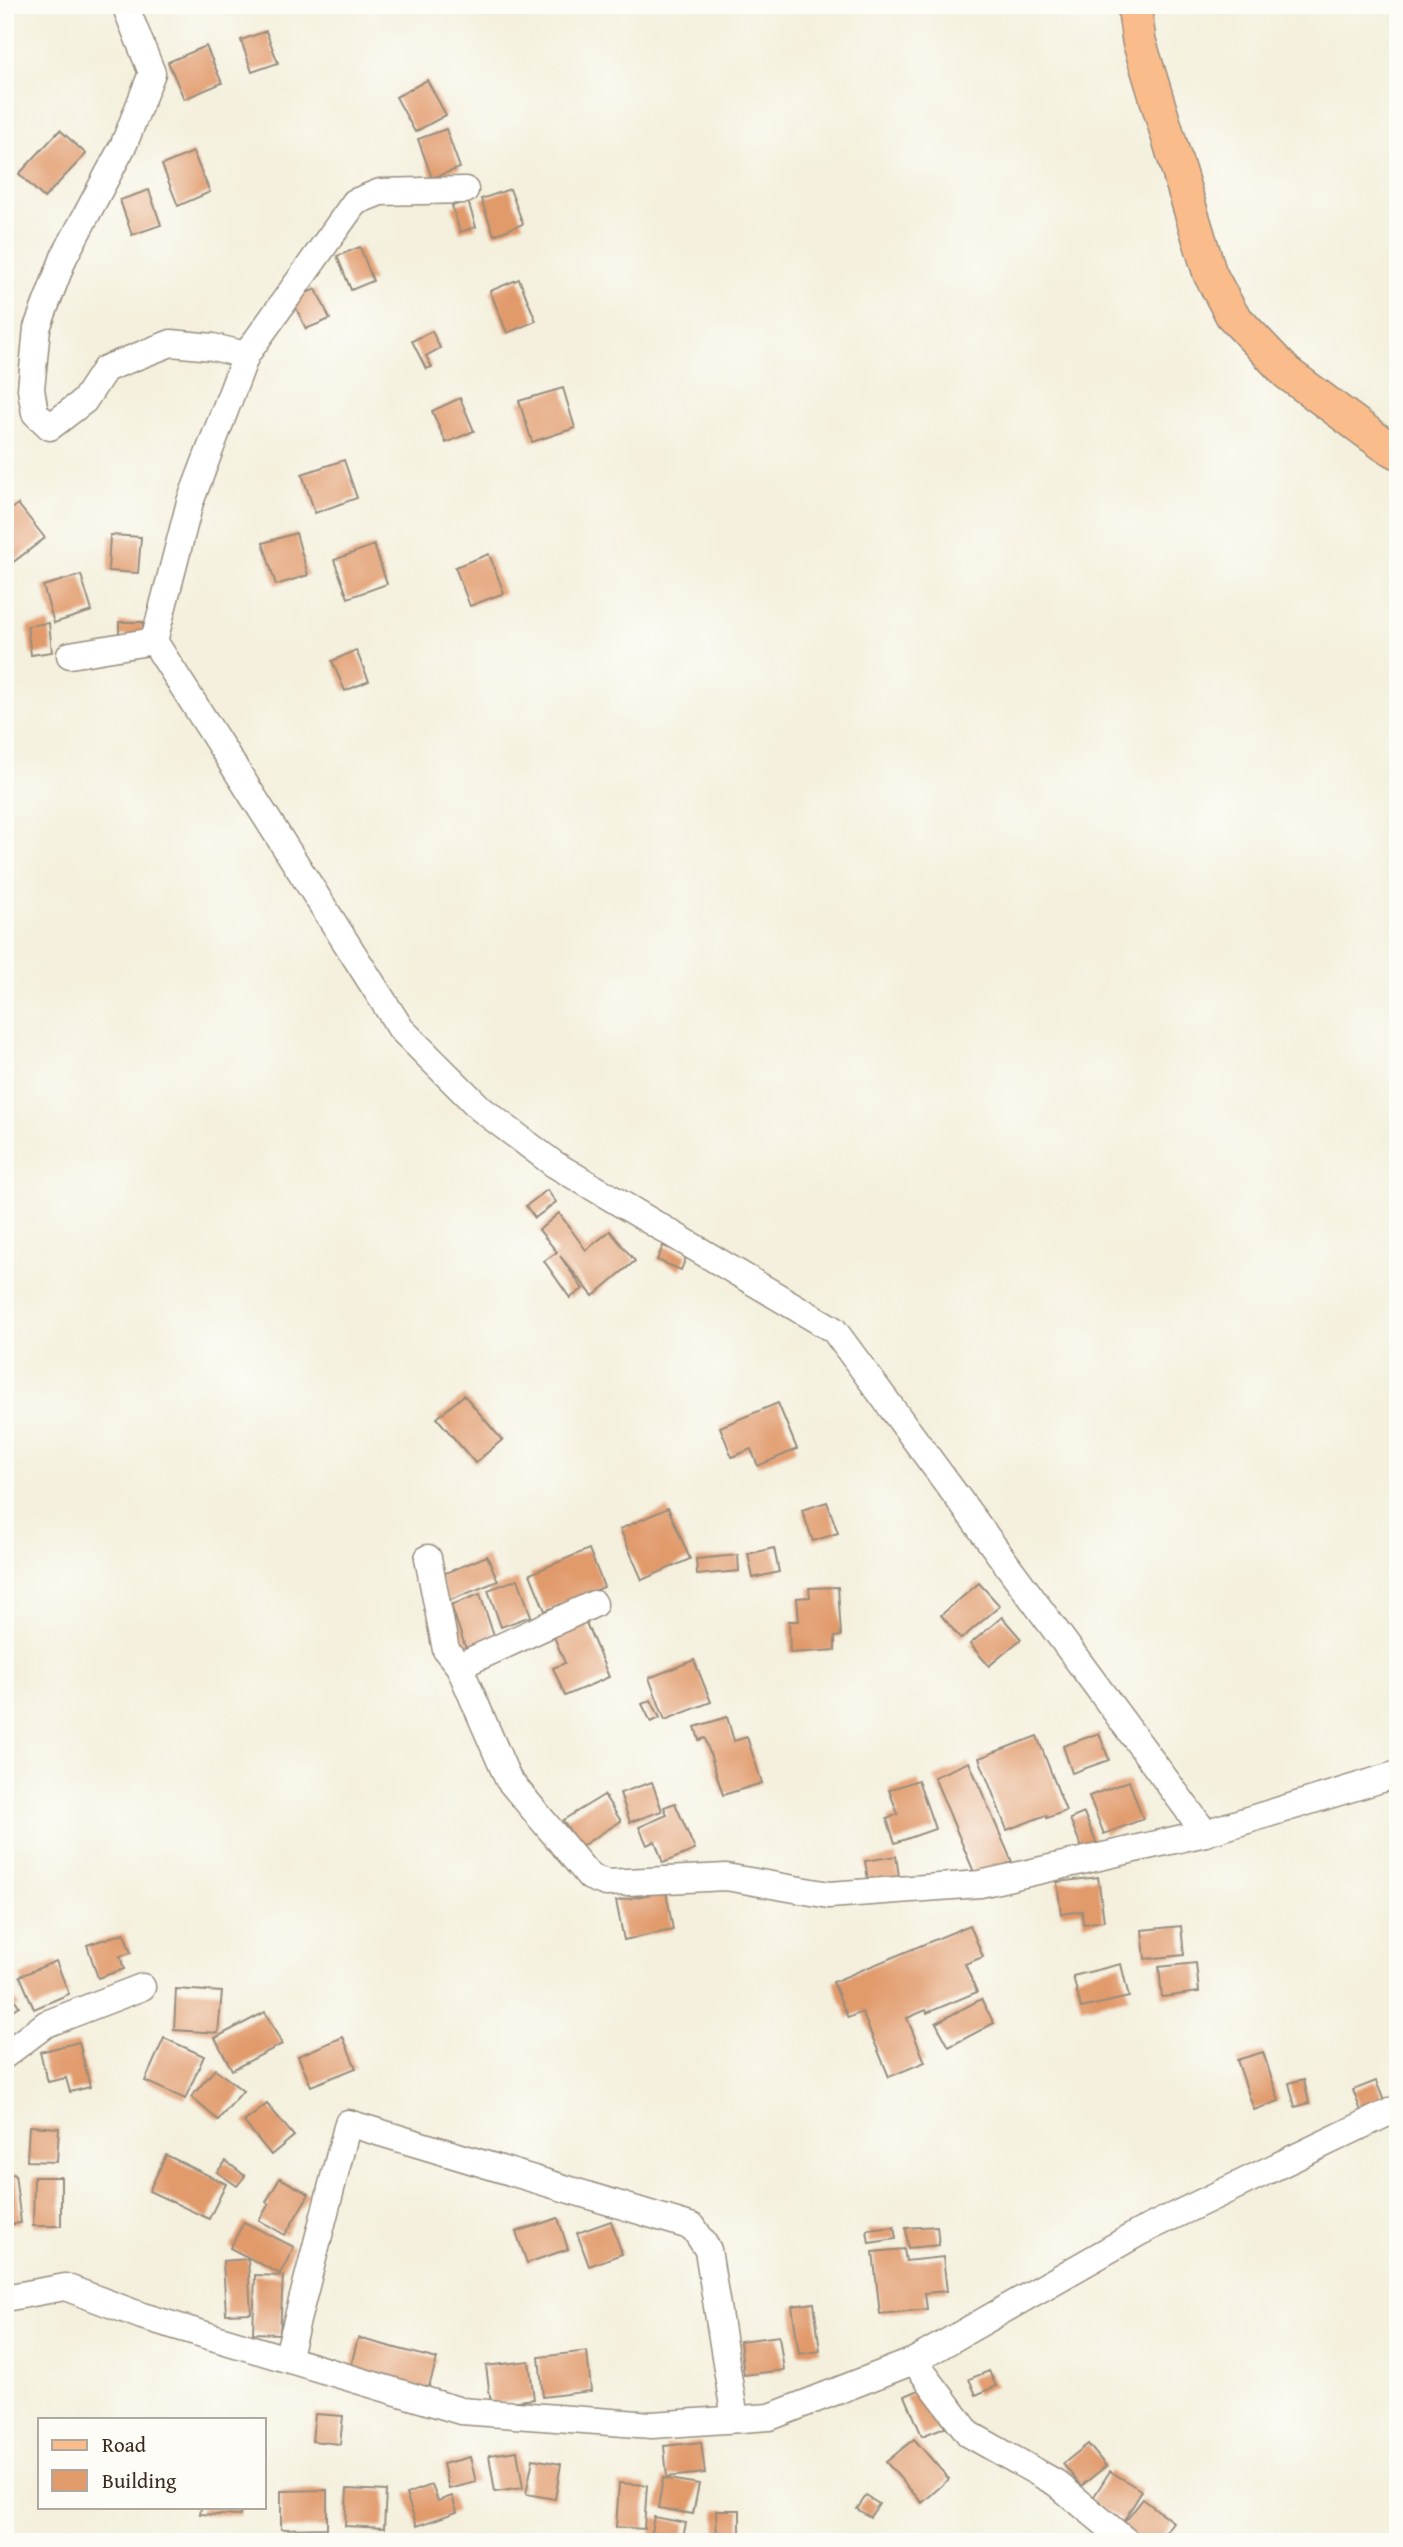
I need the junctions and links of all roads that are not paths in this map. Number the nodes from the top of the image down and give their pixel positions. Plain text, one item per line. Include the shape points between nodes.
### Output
1 (125, 5) edge
2 (1134, 5) edge
3 (465, 190) dead end
4 (246, 355) junction
5 (1398, 452) edge
6 (155, 641) junction
7 (71, 655) dead end
8 (428, 1558) dead end
9 (594, 1604) dead end
10 (458, 1666) junction
11 (1398, 1774) edge
12 (1205, 1833) junction
13 (142, 1987) dead end
14 (5, 2054) edge
15 (1398, 2108) edge
16 (5, 2298) edge
17 (287, 2359) junction
18 (914, 2361) junction
19 (735, 2419) junction
20 (1127, 2542) edge

1 - 4 street via 152,73 124,144 64,257 37,328 31,389 35,413 50,427 84,401 105,369 171,343
2 - 5 main road via 1139,41 1210,274 1232,315 1287,373
3 - 4 street via 380,192 355,202
4 - 6 street via 190,502
6 - 7 street
6 - 12 street via 401,1029 481,1109 554,1164 834,1330
8 - 10 street via 446,1650
9 - 10 street
10 - 12 street via 508,1779 590,1877 606,1883 726,1877 829,1895 980,1884
11 - 12 street
13 - 14 street via 46,2024
15 - 18 street via 1140,2232
16 - 17 street via 65,2287 142,2316
17 - 19 street via 461,2412 652,2424
17 - 19 street via 348,2123 693,2227 708,2250
18 - 19 street via 769,2417
18 - 20 street via 969,2434 1056,2483

